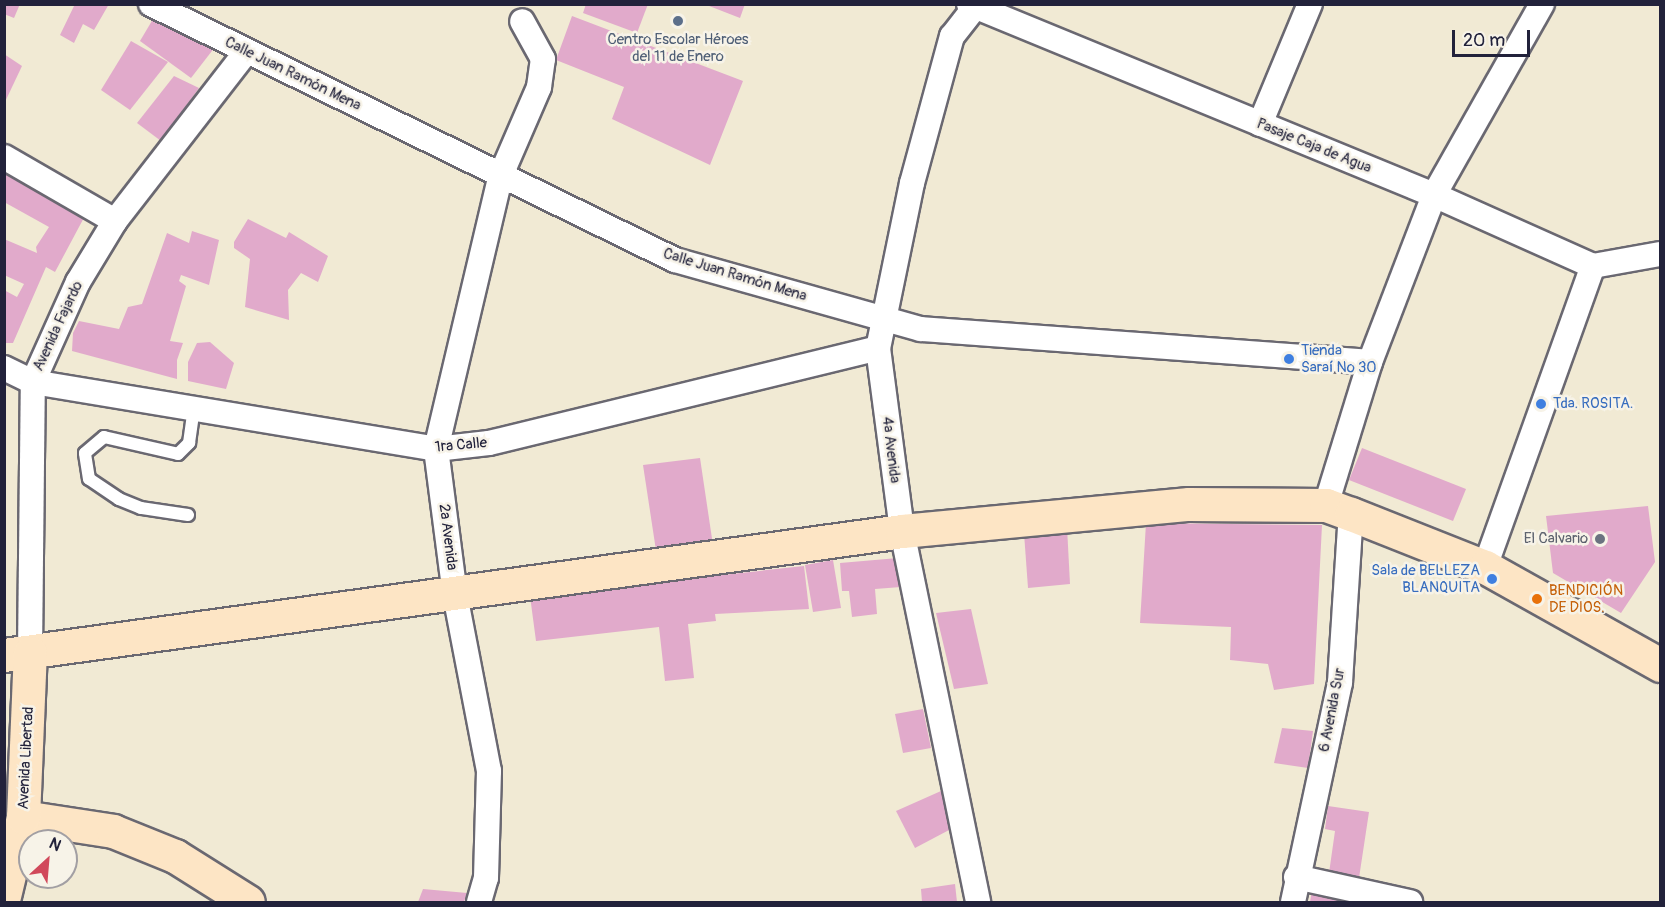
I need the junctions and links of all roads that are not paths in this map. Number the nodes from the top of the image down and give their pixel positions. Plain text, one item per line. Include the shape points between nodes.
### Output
1 (151, 4) edge
2 (1310, 4) edge
3 (972, 6) edge
4 (1541, 10) edge
5 (522, 21) dead end
6 (246, 52) junction
7 (1260, 124) junction
8 (4, 156) edge
9 (501, 175) junction
10 (1434, 195) junction
11 (115, 221) junction
12 (1660, 254) edge
13 (1593, 266) junction
14 (882, 319) junction
15 (878, 348) junction
16 (1370, 362) junction
17 (4, 368) edge
18 (33, 382) junction
19 (194, 409) junction
20 (436, 449) junction
21 (1339, 510) junction
22 (188, 515) dead end
23 (902, 531) junction
24 (1485, 567) junction
25 (455, 595) junction
26 (17, 654) edge
27 (1660, 665) edge
28 (23, 817) junction
29 (1296, 877) junction
30 (4, 896) edge
31 (248, 903) edge
32 (479, 903) edge
33 (978, 903) edge
34 (1293, 903) edge
35 (1410, 903) edge

1 - 6 street, Calle Juan Ramón Mena
2 - 7 street
3 - 7 street, Pasaje Caja de Agua
3 - 14 street, 4a Avenida via 952,36 912,183
4 - 10 street, 6 Avenida Sur
5 - 9 street, 2a Avenida via 543,59 526,124
6 - 9 street, Calle Juan Ramón Mena
6 - 11 street, Avenida Fajardo
7 - 10 street, Pasaje Caja de Agua
8 - 11 street
9 - 14 street, Calle Juan Ramón Mena via 675,260
9 - 20 street, 2a Avenida
10 - 13 street, Pasaje Caja de Agua
10 - 16 street, 6 Avenida Sur
11 - 18 street, Avenida Fajardo via 78,282
12 - 13 street
13 - 24 street
14 - 15 street, 4a Avenida
14 - 16 street, Calle Juan Ramón Mena via 921,329
15 - 20 street, 1ra Calle via 489,443
15 - 23 street, 4a Avenida
16 - 21 street, 6 Avenida Sur
17 - 18 street, 1ra Calle
18 - 19 street, 1ra Calle
18 - 26 street, Avenida Fajardo
19 - 20 street, 1ra Calle
19 - 22 lane via 189,443 178,454 104,436 85,453 89,479 119,499 141,508
20 - 25 street, 2a Avenida
21 - 23 main road via 1189,504
21 - 24 main road
21 - 29 street, 6 Avenida Sur via 1340,682
23 - 25 main road
23 - 33 street, 4a Avenida
24 - 27 main road
25 - 26 main road
25 - 32 street, 2a Avenida via 489,771 486,878
26 - 28 main road, Avenida Libertad
28 - 30 main road, Avenida Libertad
28 - 31 main road via 113,831 175,856
29 - 34 street, 6 Avenida Sur
29 - 35 street

